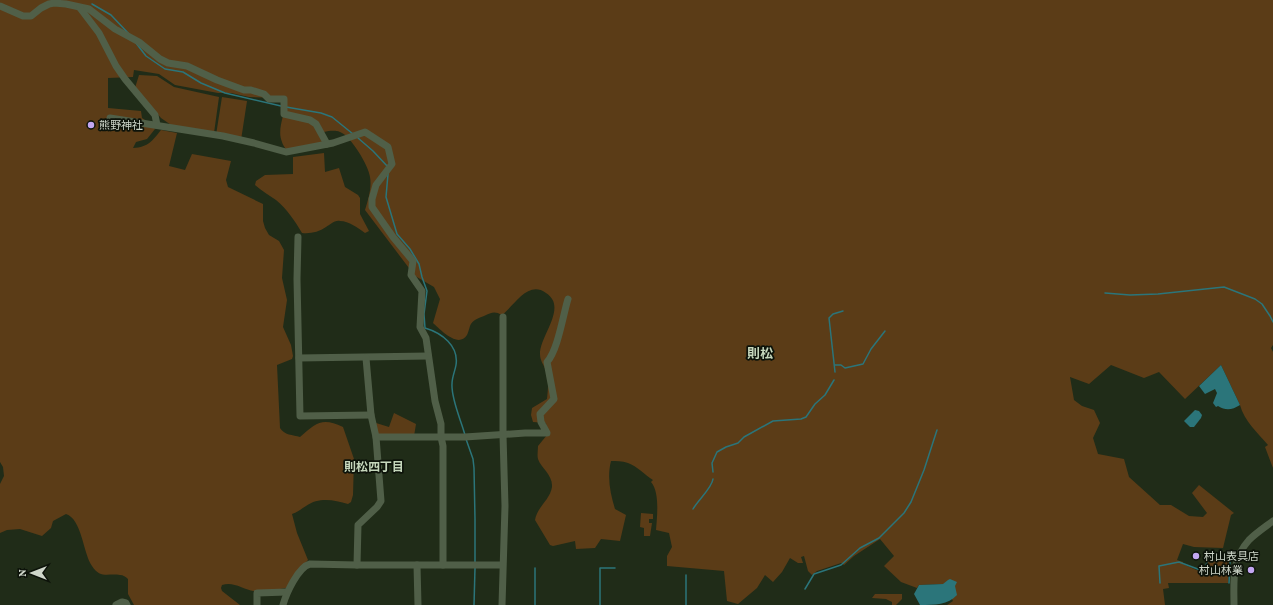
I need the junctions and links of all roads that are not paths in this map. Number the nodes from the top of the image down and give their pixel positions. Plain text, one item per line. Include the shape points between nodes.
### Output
1 (0, 6) edge
2 (80, 8) junction
3 (110, 118) dead end
4 (157, 125) junction
5 (327, 144) junction
6 (298, 237) dead end
7 (568, 299) dead end
8 (503, 317) dead end
9 (428, 356) junction
10 (299, 358) junction
11 (366, 358) junction
12 (371, 415) junction
13 (502, 435) junction
14 (376, 437) junction
15 (441, 437) junction
16 (1273, 521) edge
17 (443, 564) junction
18 (358, 565) junction
19 (417, 565) junction
20 (502, 565) junction
21 (287, 592) junction
22 (116, 605) edge
23 (127, 605) edge
24 (257, 605) edge
25 (283, 605) edge
26 (418, 605) edge
27 (502, 605) edge
28 (1234, 605) edge

1 - 2 street via 23,16 31,16 48,4 66,4
2 - 4 street via 99,33 125,79 155,115
2 - 5 street via 95,12 115,29 139,42 168,63 187,66 244,90 264,94 269,99 284,99 284,114 310,120 316,124
3 - 4 street
4 - 5 street via 223,136 286,152
5 - 9 street via 365,132 388,147 392,164 376,185 372,207 413,261 411,274 422,291 420,327 426,338
6 - 10 street
7 - 13 street via 556,345 547,362 554,399 540,414 547,433
8 - 13 street
9 - 11 street
9 - 15 street via 441,424
10 - 11 street
10 - 12 street via 300,416
11 - 12 street
12 - 14 street
13 - 15 street
13 - 20 street via 505,506
14 - 15 street
14 - 18 street via 381,500 358,525
15 - 17 street
16 - 28 street via 1249,540 1238,556 1234,573
17 - 19 street
17 - 20 street
18 - 19 street
18 - 21 street via 307,564
19 - 26 street
20 - 27 street
21 - 24 street via 257,593
21 - 25 street
22 - 23 street via 122,602

